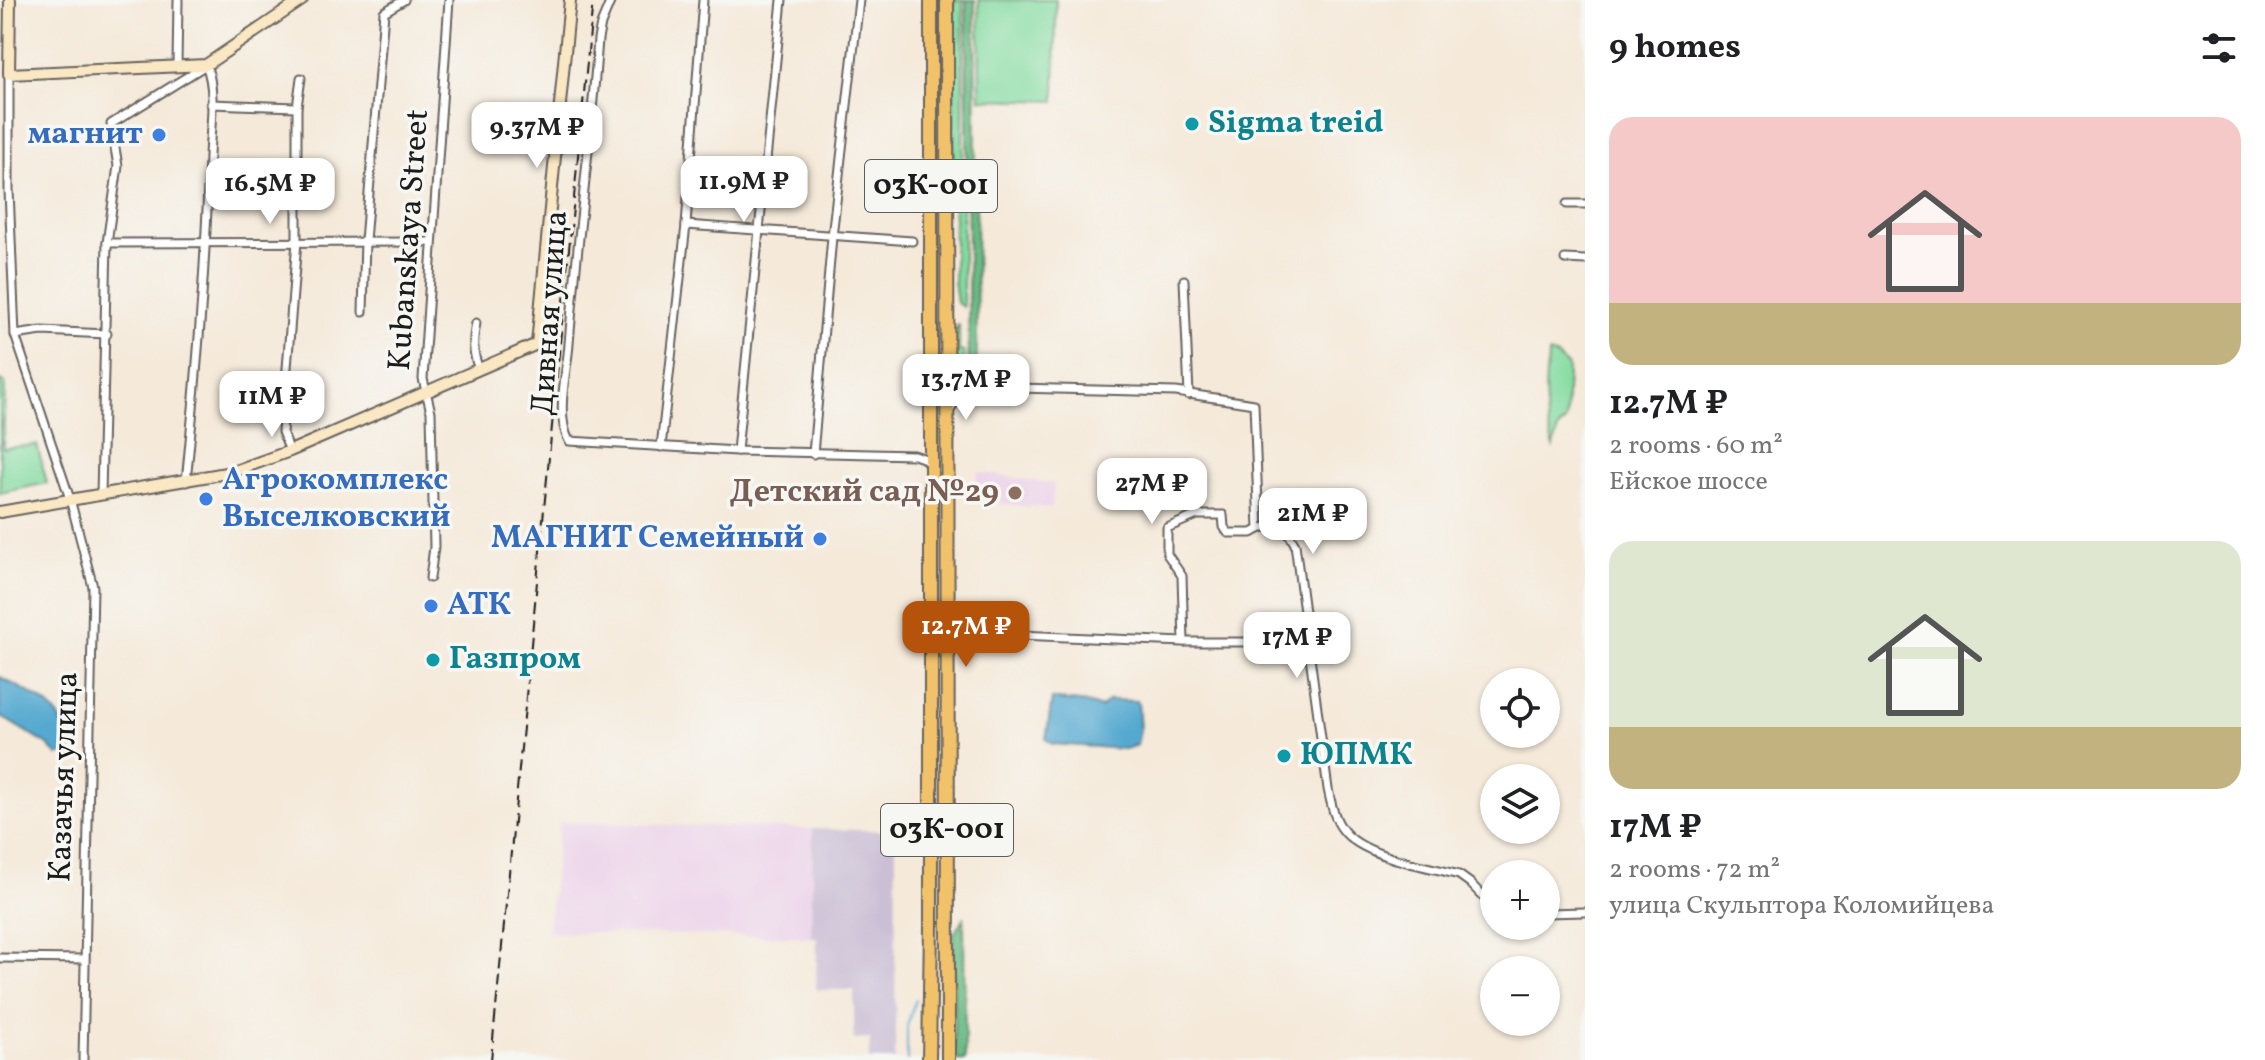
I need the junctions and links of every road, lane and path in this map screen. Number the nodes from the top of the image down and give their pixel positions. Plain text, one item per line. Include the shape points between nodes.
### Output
1 (178, 0) edge
2 (302, 0) edge
3 (404, 0) edge
4 (449, 0) edge
5 (570, 0) edge
6 (611, 0) edge
7 (703, 0) edge
8 (782, 0) edge
9 (859, 0) edge
10 (948, 0) edge
11 (8, 1) edge
12 (930, 1) edge
13 (206, 65) junction
14 (177, 66) junction
15 (9, 74) junction
16 (301, 78) dead end
17 (211, 104) junction
18 (297, 107) junction
19 (1567, 204) dead end
20 (1585, 204) edge
21 (686, 225) junction
22 (759, 231) junction
23 (832, 237) junction
24 (297, 241) junction
25 (365, 241) junction
26 (912, 241) dead end
27 (432, 242) junction
28 (107, 243) junction
29 (207, 243) junction
30 (1565, 259) dead end
31 (1585, 260) edge
32 (1184, 280) dead end
33 (363, 312) dead end
34 (476, 323) dead end
35 (107, 334) junction
36 (15, 335) junction
37 (947, 359) junction
38 (479, 369) junction
39 (967, 388) junction
40 (425, 392) junction
41 (1189, 395) junction
42 (931, 441) junction
43 (947, 442) junction
44 (661, 447) junction
45 (290, 451) junction
46 (737, 451) junction
47 (813, 454) junction
48 (914, 455) junction
49 (931, 465) junction
50 (186, 482) junction
51 (101, 495) junction
52 (70, 499) junction
53 (0, 512) edge
54 (1259, 529) junction
55 (430, 578) dead end
56 (947, 601) junction
57 (973, 633) junction
58 (1184, 642) junction
59 (1308, 642) junction
60 (947, 682) junction
61 (1480, 893) edge
62 (1585, 912) edge
63 (1560, 913) edge
64 (0, 958) edge
65 (84, 959) junction
66 (83, 1060) edge
67 (929, 1060) edge
68 (948, 1060) edge

1 - 14 street
2 - 13 street
3 - 25 street via 384,12
4 - 27 street, Kubanskaya Street
5 - 38 street via 537,344
6 - 44 street, Дивная улица via 598,39 563,421 569,441
7 - 21 street
8 - 22 street
9 - 23 street
10 - 37 main road, 03К-001
11 - 15 street
12 - 42 main road, 03К-001
13 - 14 street
13 - 17 street
13 - 28 street via 111,124 118,166
14 - 15 street
15 - 36 street, Казачья улица
16 - 18 street
17 - 18 street
17 - 29 street
18 - 24 street
19 - 20 street
21 - 22 street
21 - 44 street
22 - 23 street
22 - 46 street
23 - 26 street
23 - 47 street
24 - 25 street
24 - 29 street
24 - 45 street via 282,432
25 - 27 street
25 - 33 street
27 - 40 street, Kubanskaya Street
28 - 29 street
28 - 35 street
29 - 50 street
30 - 31 street
32 - 41 street
34 - 38 street via 474,358
35 - 36 street
35 - 51 street
36 - 52 street, Казачья улица
37 - 39 street
37 - 43 main road, 03К-001
38 - 40 street
39 - 41 street
39 - 43 street via 950,410
40 - 45 street
40 - 55 street, Kubanskaya Street via 431,412
41 - 54 street via 1254,404
42 - 48 street
42 - 49 main road, 03К-001
43 - 56 main road, 03К-001
44 - 46 street
45 - 50 street
46 - 47 street
47 - 48 street
48 - 49 street
49 - 67 main road, 03К-001
50 - 51 street
51 - 52 street
52 - 53 street
52 - 65 street, Казачья улица via 94,594
54 - 58 street via 1228,533 1223,515 1197,515 1167,528 1167,554 1182,576
54 - 59 street via 1287,531 1295,544
56 - 57 street via 955,622
56 - 60 main road, 03К-001
57 - 58 street
57 - 60 street via 952,650
58 - 59 street
59 - 61 street via 1328,789 1343,830 1362,847 1459,875
60 - 68 main road, 03К-001
62 - 63 street
64 - 65 street
65 - 66 street, Казачья улица

